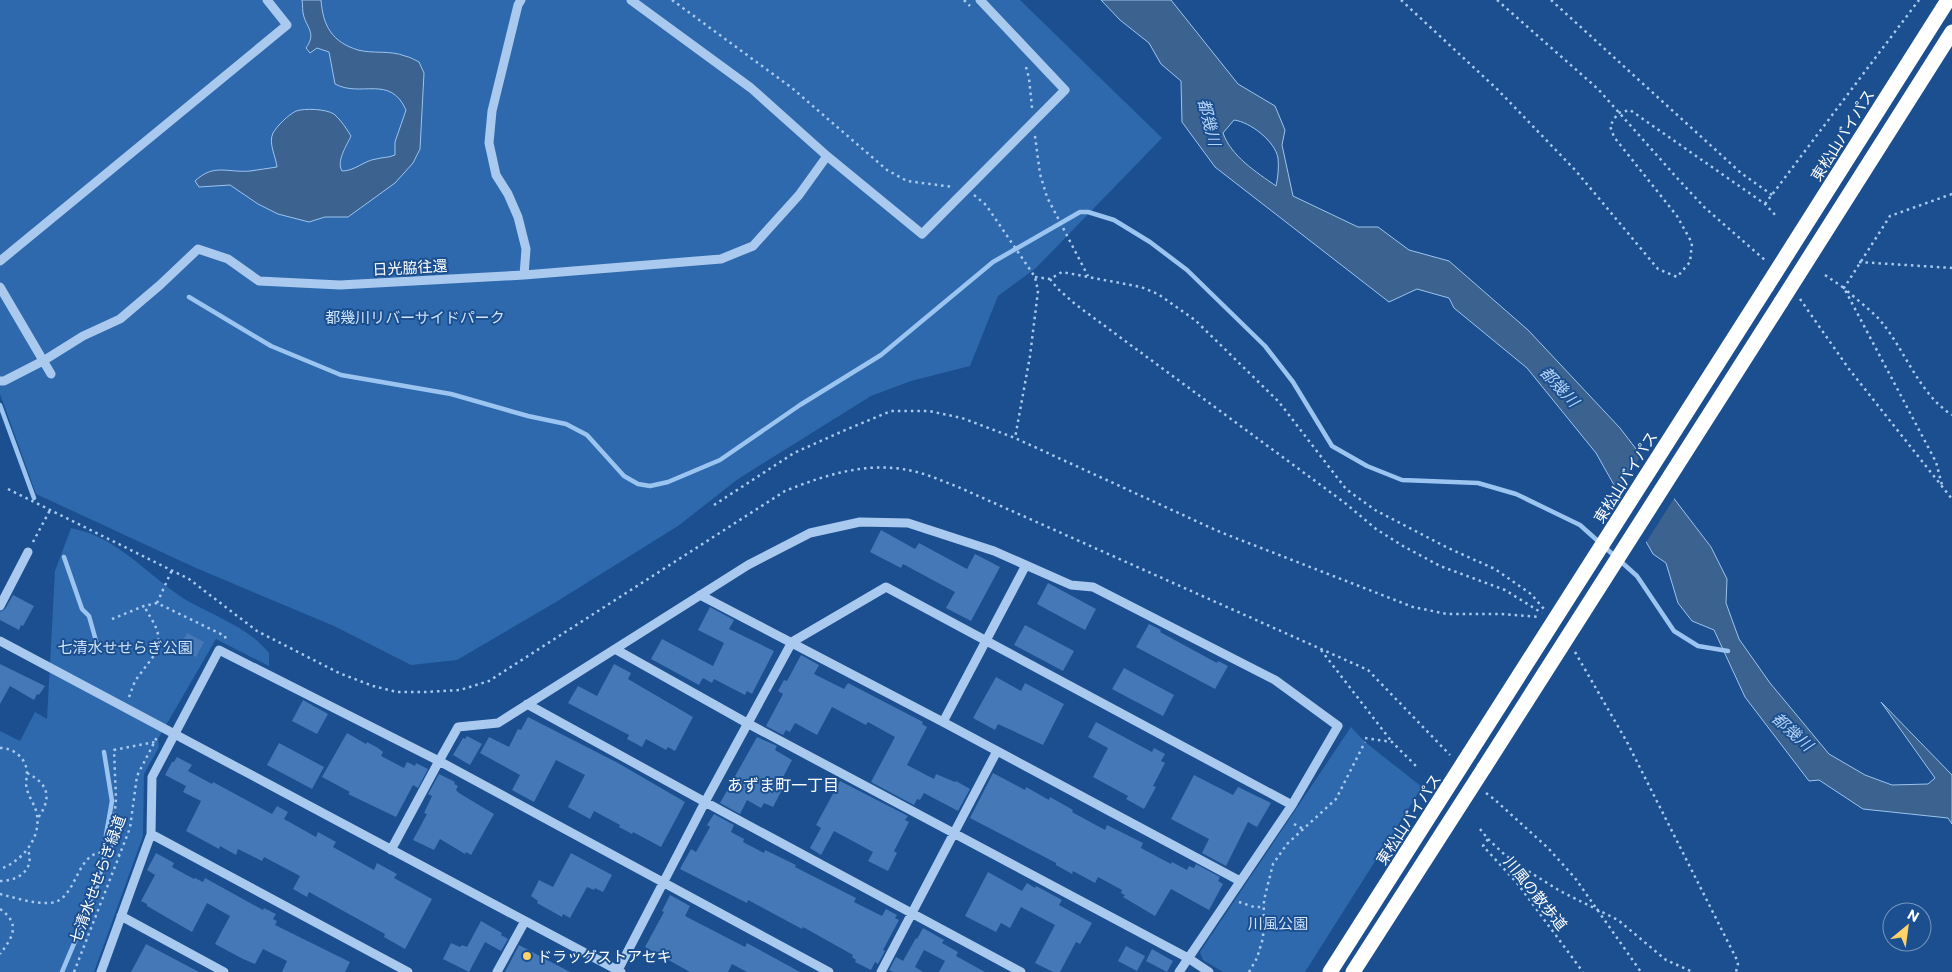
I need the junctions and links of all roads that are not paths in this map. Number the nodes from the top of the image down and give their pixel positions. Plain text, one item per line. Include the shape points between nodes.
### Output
1 (267, 0) edge
2 (521, 0) edge
3 (631, 0) edge
4 (980, 0) edge
5 (1948, 0) edge
6 (1952, 32) edge
7 (828, 156) junction
8 (0, 261) edge
9 (524, 276) junction
10 (0, 287) edge
11 (43, 361) junction
12 (51, 374) dead end
13 (0, 380) edge
14 (28, 552) road end
15 (1026, 565) junction
16 (700, 595) junction
17 (0, 606) edge
18 (0, 641) edge
19 (792, 642) junction
20 (985, 642) junction
21 (615, 649) junction
22 (527, 704) junction
23 (943, 722) junction
24 (747, 723) junction
25 (174, 733) junction
26 (997, 752) junction
27 (439, 761) junction
28 (705, 802) junction
29 (1292, 805) junction
30 (151, 834) junction
31 (954, 834) junction
32 (391, 850) junction
33 (1240, 881) junction
34 (662, 883) junction
35 (912, 914) junction
36 (121, 916) junction
37 (524, 921) junction
38 (1188, 958) junction
39 (618, 971) edge
40 (101, 972) edge
41 (224, 972) edge
42 (408, 972) edge
43 (497, 972) edge
44 (829, 972) edge
45 (881, 972) edge
46 (1021, 972) edge
47 (1179, 972) edge
48 (1209, 972) edge
49 (1330, 972) edge
50 (1354, 972) edge

1 - 8 street via 287,25
2 - 9 street via 492,111 490,143 496,175 518,217 526,249
3 - 7 street via 751,88
4 - 7 street via 1065,90 922,234
5 - 49 highway, 東松山バイパス, bridge
6 - 50 highway, bridge
7 - 9 street, 日光脇往還 via 753,246 721,259
9 - 11 street, 日光脇往還 via 340,284 259,281 228,259 198,249 120,319 83,336
10 - 11 street
11 - 12 street
11 - 13 street, 日光脇往還 via 4,381
14 - 17 street
15 - 16 street via 908,523 860,522 810,533 748,565
15 - 20 street
15 - 29 street via 1071,585 1093,587 1275,680 1338,726
16 - 19 street
16 - 21 street
18 - 25 street
19 - 20 street via 886,587
19 - 23 street
19 - 24 street
20 - 23 street
20 - 29 street
21 - 22 street
21 - 24 street
22 - 27 street via 498,723 458,727
22 - 28 street
23 - 26 street
24 - 28 street
24 - 31 street
25 - 27 street via 218,650
25 - 30 street via 152,777
25 - 32 street
26 - 31 street
26 - 33 street
27 - 32 street
27 - 34 street
28 - 34 street
28 - 35 street
29 - 33 street
30 - 36 street
30 - 42 street
31 - 35 street
31 - 38 street
32 - 37 street
33 - 38 street
34 - 39 street
34 - 44 street
35 - 45 street
35 - 46 street
36 - 40 street
36 - 41 street
37 - 39 street
37 - 43 street
38 - 47 street
38 - 48 street

